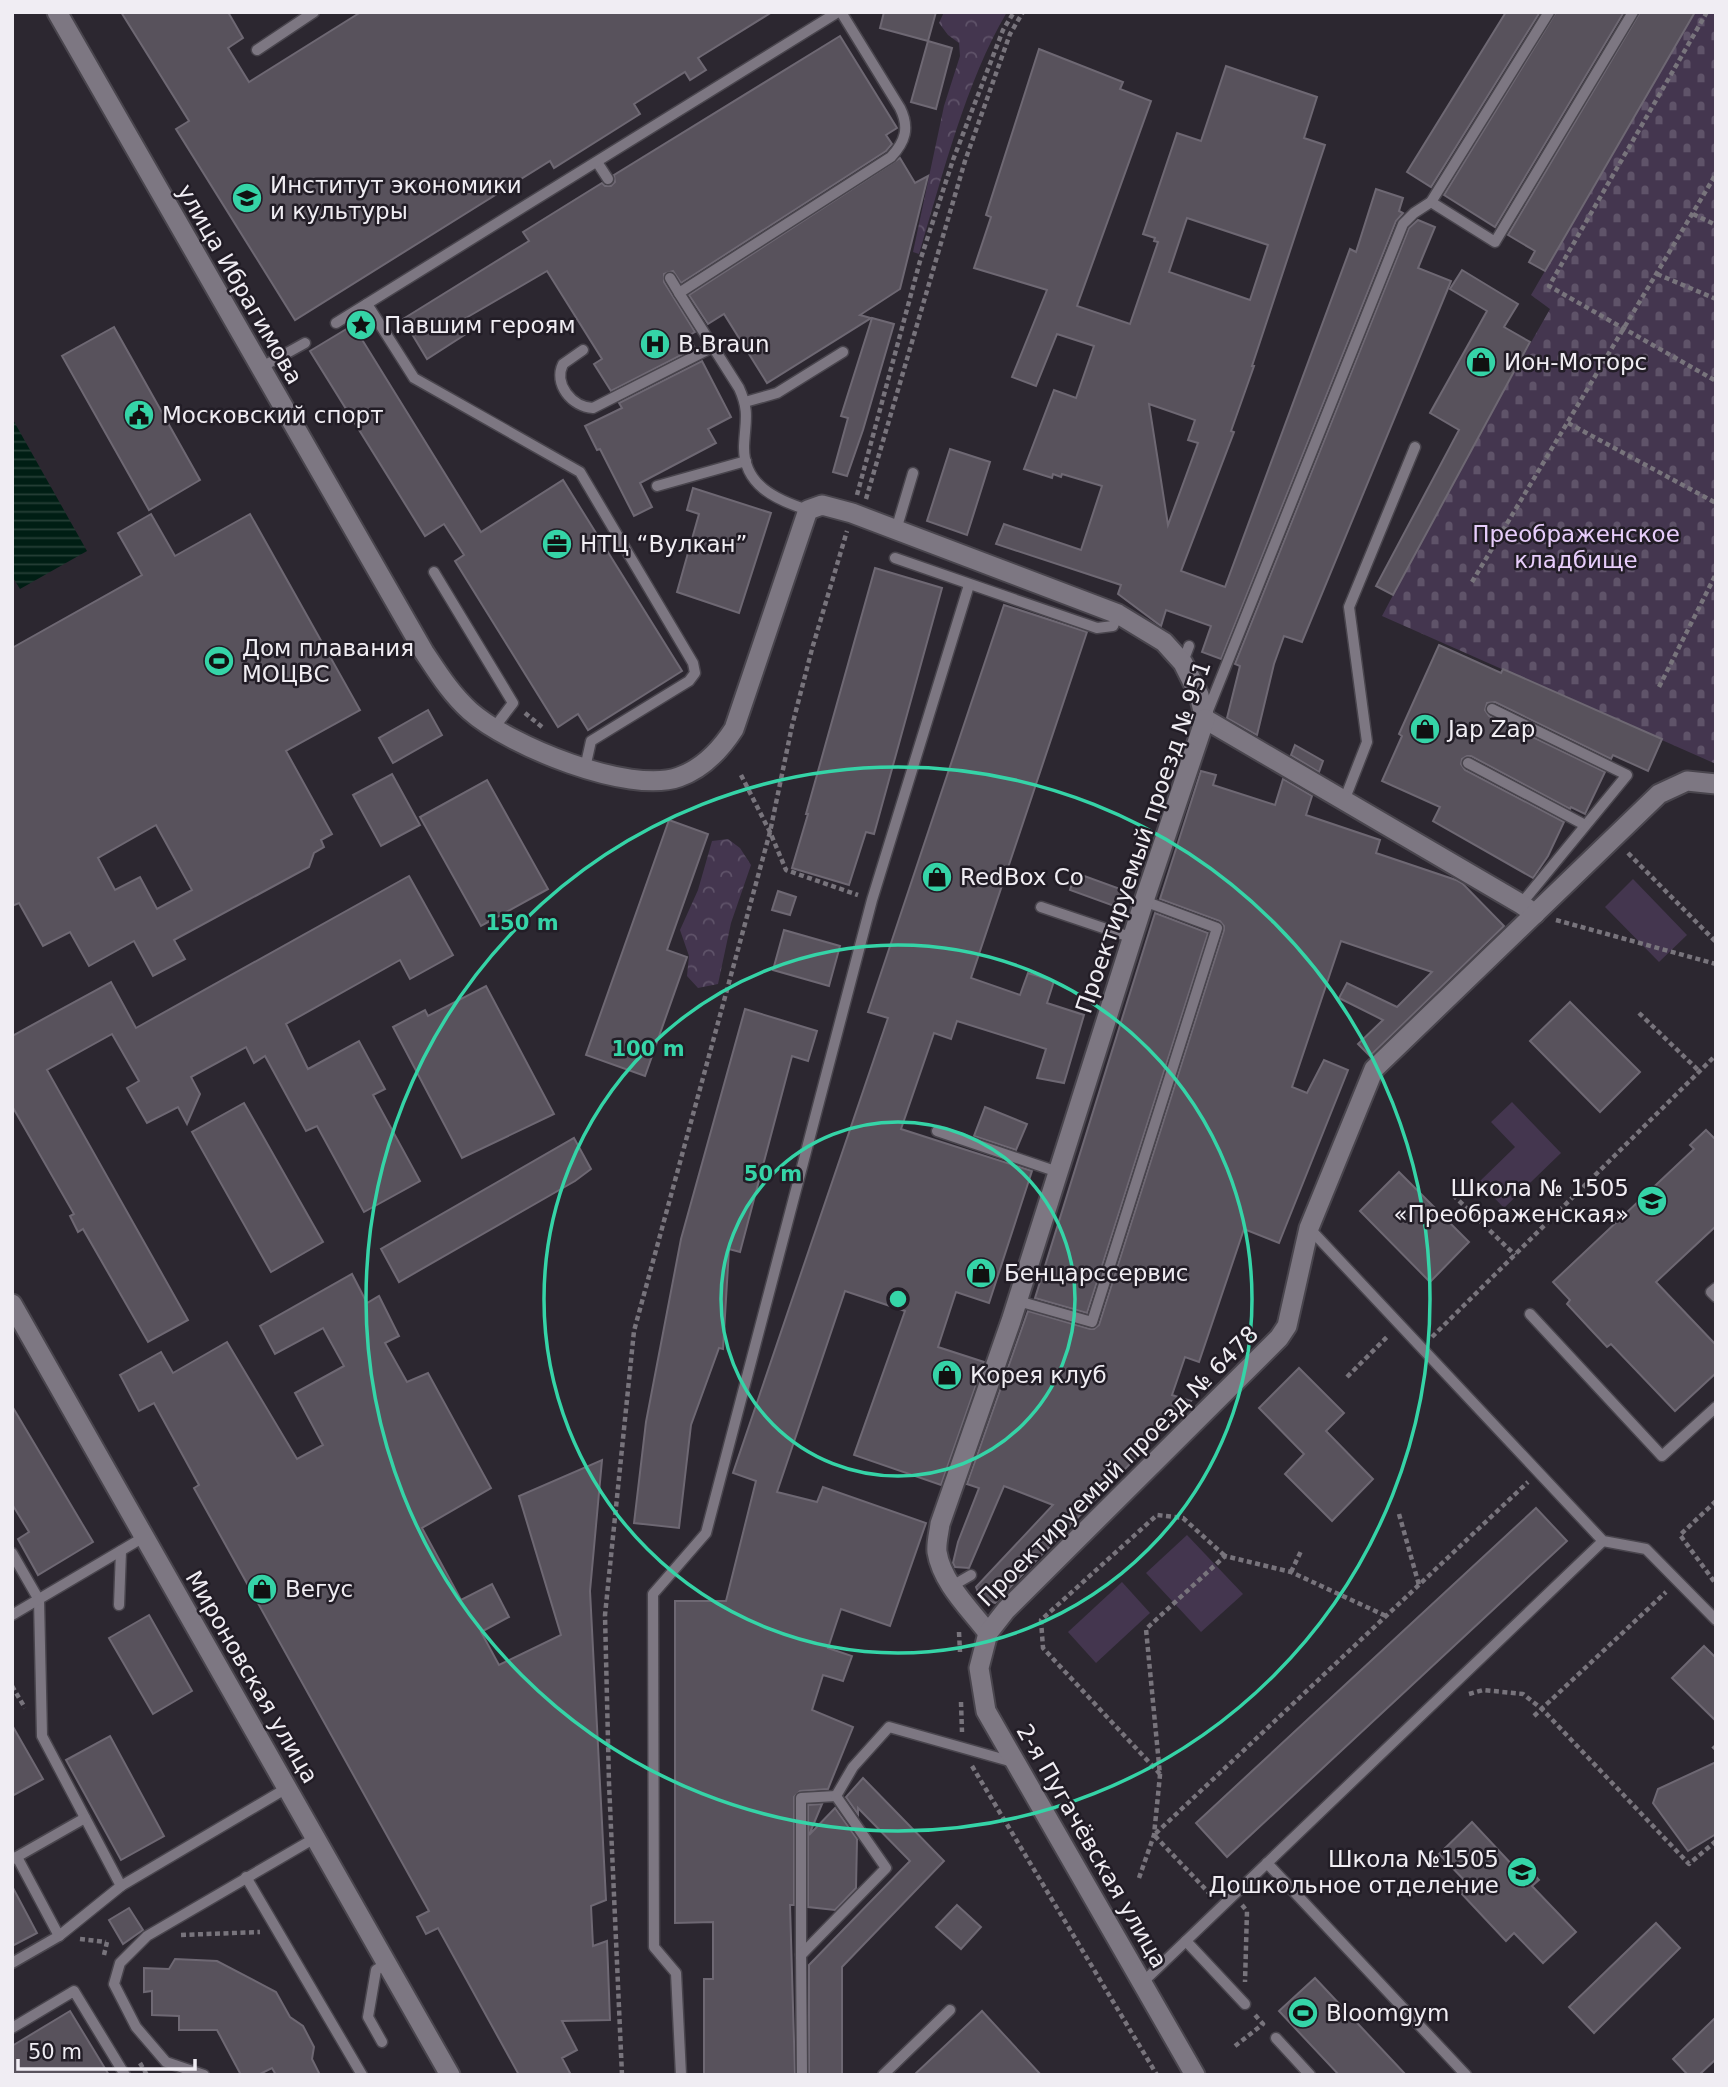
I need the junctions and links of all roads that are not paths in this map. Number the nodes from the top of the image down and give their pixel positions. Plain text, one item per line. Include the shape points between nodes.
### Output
1 (57, 12) edge
2 (314, 12) edge
3 (839, 12) edge
4 (1549, 12) edge
5 (1633, 12) edge
6 (257, 50) dead end
7 (597, 162) junction
8 (608, 180) dead end
9 (1431, 202) junction
10 (670, 278) dead end
11 (679, 293) junction
12 (368, 304) junction
13 (336, 323) dead end
14 (305, 343) dead end
15 (713, 347) junction
16 (583, 350) dead end
17 (844, 352) dead end
18 (260, 369) junction
19 (746, 402) junction
20 (1415, 447) dead end
21 (746, 461) junction
22 (913, 473) dead end
23 (657, 486) dead end
24 (808, 510) junction
25 (896, 530) junction
26 (894, 558) dead end
27 (434, 572) dead end
28 (969, 585) junction
29 (1118, 614) junction
30 (1492, 709) dead end
31 (1205, 719) junction
32 (493, 728) junction
33 (1468, 763) dead end
34 (585, 768) junction
35 (1716, 784) edge
36 (1344, 801) junction
37 (1586, 825) junction
38 (1144, 901) junction
39 (1041, 907) dead end
40 (1528, 909) junction
41 (1133, 938) junction
42 (937, 1131) dead end
43 (1058, 1172) junction
44 (1310, 1228) junction
45 (1716, 1288) edge
46 (1716, 1297) edge
47 (1018, 1301) junction
48 (12, 1304) edge
49 (1530, 1314) dead end
50 (19, 1333) edge
51 (1716, 1407) edge
52 (145, 1537) junction
53 (1604, 1541) junction
54 (121, 1551) junction
55 (12, 1553) edge
56 (971, 1575) dead end
57 (952, 1586) junction
58 (39, 1600) junction
59 (119, 1605) dead end
60 (12, 1615) edge
61 (1716, 1620) edge
62 (988, 1633) junction
63 (1015, 1763) junction
64 (287, 1788) junction
65 (836, 1796) junction
66 (86, 1818) junction
67 (315, 1838) junction
68 (15, 1858) edge
69 (1267, 1863) junction
70 (246, 1877) junction
71 (121, 1886) junction
72 (58, 1937) junction
73 (1186, 1941) junction
74 (801, 1955) junction
75 (12, 1963) edge
76 (387, 1963) junction
77 (1142, 1983) junction
78 (1245, 2004) road end
79 (950, 2010) dead end
80 (12, 2028) edge
81 (1276, 2038) dead end
82 (382, 2042) dead end
83 (125, 2075) edge
84 (204, 2075) edge
85 (362, 2075) edge
86 (450, 2075) edge
87 (681, 2075) edge
88 (802, 2075) edge
89 (883, 2075) edge
90 (1195, 2075) edge
91 (1310, 2075) edge
92 (1466, 2075) edge

1 - 18 street, улица Ибрагимова
2 - 6 lane
3 - 7 lane
3 - 11 lane via 905,118 904,140 891,157
4 - 9 lane, Проектируемый проезд № 951
5 - 9 lane via 1496,242
7 - 8 lane
7 - 12 lane
9 - 31 lane, Проектируемый проезд № 951 via 1403,224
10 - 11 lane
11 - 15 lane
12 - 13 lane
12 - 34 lane via 414,378 580,472 693,663 695,673 689,681 591,741
14 - 18 lane
15 - 16 lane via 593,408 575,403 559,377 563,363
15 - 19 lane
17 - 19 lane via 777,393
18 - 32 street, улица Ибрагимова via 446,686
19 - 21 lane
20 - 36 lane via 1349,607 1367,742
21 - 23 lane
21 - 24 lane via 750,474 769,494
22 - 25 lane
24 - 25 street via 822,505
24 - 34 street, улица Ибрагимова via 740,717 727,740 692,772 665,781 637,780
25 - 29 street
26 - 28 lane
27 - 32 lane via 513,703
28 - 29 lane via 1097,628 1113,626
28 - 87 lane via 872,900 706,1533 653,1594 654,1947 676,1973
29 - 31 street via 1186,654
30 - 37 lane via 1627,775
31 - 36 street
31 - 38 street, Проектируемый проезд № 951
32 - 34 street, улица Ибрагимова via 544,754
33 - 37 lane
35 - 40 street, Проектируемый проезд № 6478 via 1687,781 1660,794
36 - 40 street
37 - 40 lane
38 - 41 street, Проектируемый проезд № 951
38 - 47 lane via 1217,928 1092,1322
39 - 41 lane
40 - 44 street, Проектируемый проезд № 6478 via 1374,1069
41 - 43 street, Проектируемый проезд № 951
42 - 43 lane
43 - 47 street, Проектируемый проезд № 951
44 - 53 lane
44 - 62 street, Проектируемый проезд № 6478 via 1287,1326 1279,1338
45 - 46 lane via 1711,1292
47 - 57 street, Проектируемый проезд № 951 via 1017,1323 940,1524 937,1550
48 - 50 street, Мироновская улица
49 - 51 lane via 1662,1456
50 - 52 street, Мироновская улица
52 - 54 lane
52 - 64 street, Мироновская улица
53 - 61 lane via 1646,1549
53 - 69 lane
54 - 58 lane
54 - 59 lane
55 - 58 lane
56 - 57 lane
57 - 62 street, Проектируемый проезд № 951
58 - 60 lane
58 - 66 lane via 42,1736
62 - 63 street, 2-я Пугачёвская улица via 979,1668 986,1711
63 - 65 lane via 889,1727 853,1767
63 - 77 street, 2-я Пугачёвская улица
64 - 67 street, Мироновская улица
64 - 71 lane
65 - 74 lane via 802,1798
65 - 74 lane via 886,1868
66 - 68 lane
66 - 71 lane
67 - 70 lane
67 - 76 street, Мироновская улица
68 - 72 lane
69 - 73 lane
69 - 92 lane
70 - 84 lane via 147,1936 120,1963 114,1984 136,2027 166,2062
70 - 85 lane
71 - 72 lane
72 - 75 lane
73 - 77 lane
73 - 78 lane
74 - 88 lane
76 - 82 lane via 376,1970 368,2017
76 - 86 street, Мироновская улица
77 - 90 street, 2-я Пугачёвская улица
79 - 89 lane
80 - 83 lane via 74,1991
81 - 91 lane

